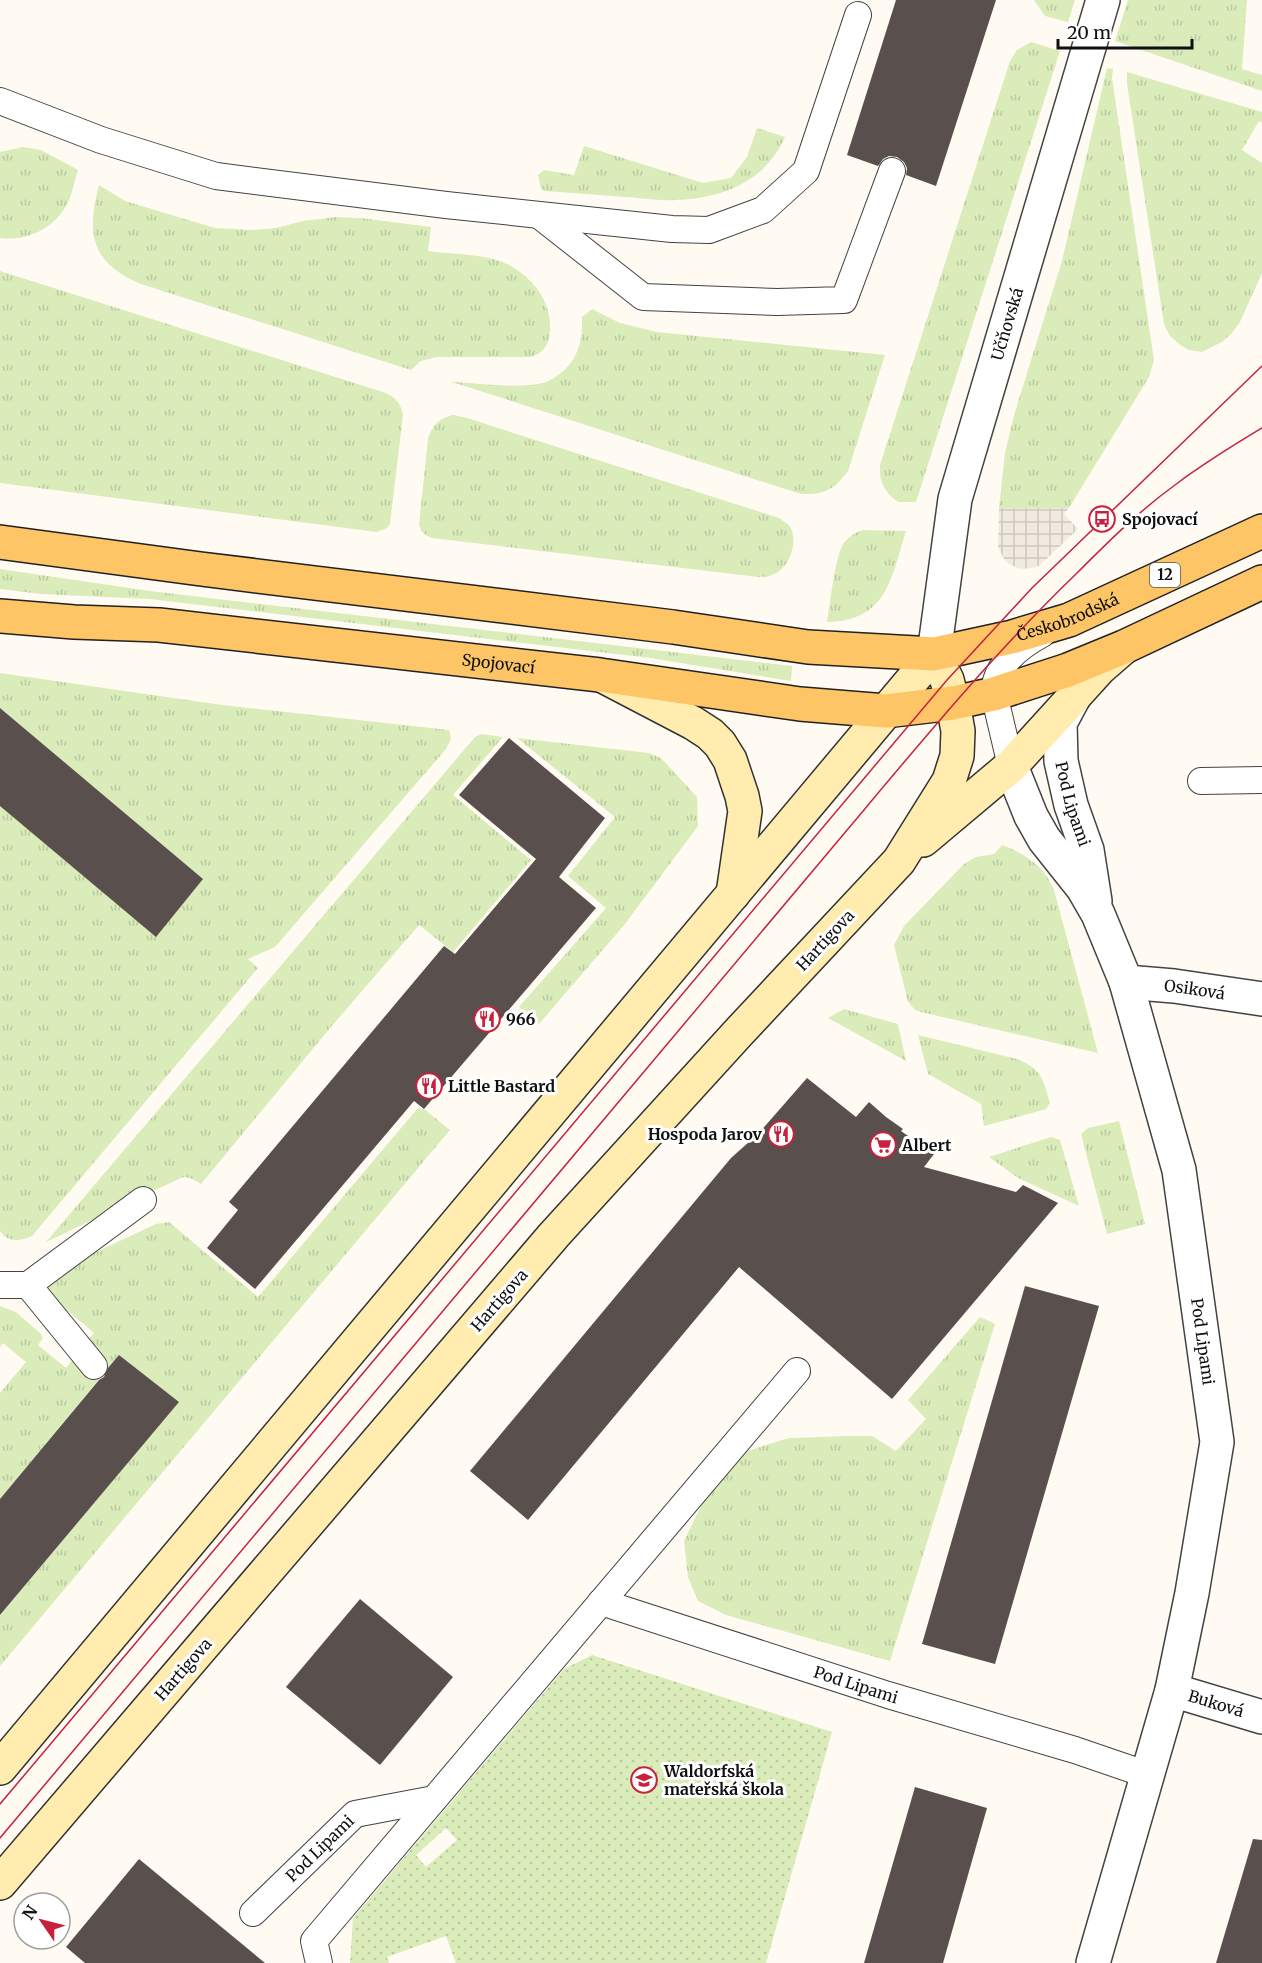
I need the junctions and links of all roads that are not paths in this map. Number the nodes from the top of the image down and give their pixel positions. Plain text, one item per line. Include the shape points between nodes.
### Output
1 (1103, 0) edge
2 (858, 15) dead end
3 (0, 101) edge
4 (892, 171) dead end
5 (540, 215) junction
6 (1262, 531) edge
7 (0, 542) edge
8 (1262, 582) edge
9 (0, 616) edge
10 (1069, 620) junction
11 (1124, 647) junction
12 (934, 654) junction
13 (600, 675) junction
14 (994, 694) junction
15 (1075, 696) junction
16 (953, 703) junction
17 (886, 711) junction
18 (1011, 766) junction
19 (1262, 780) edge
20 (1201, 781) dead end
21 (898, 861) junction
22 (733, 894) junction
23 (1098, 914) junction
24 (1126, 982) junction
25 (1262, 999) edge
26 (143, 1200) dead end
27 (0, 1285) edge
28 (28, 1285) junction
29 (94, 1366) dead end
30 (797, 1371) dead end
31 (601, 1602) junction
32 (1172, 1690) junction
33 (1262, 1717) edge
34 (0, 1768) edge
35 (1148, 1775) junction
36 (434, 1799) junction
37 (0, 1883) edge
38 (253, 1913) dead end
39 (319, 1963) edge
40 (1093, 1963) edge

1 - 12 street, Učňovská via 958,490
2 - 5 lane via 806,171 764,210 710,231
3 - 5 lane via 101,140 216,176
4 - 5 lane via 844,300 643,297
6 - 10 main road, Českobrodská / 12
7 - 12 main road via 808,647
8 - 11 main road
9 - 13 main road, Spojovací via 159,625
10 - 12 main road, Českobrodská / 12
10 - 14 lane via 1028,642 1012,656 998,674
11 - 14 main road
11 - 15 main road
12 - 16 main road, Hartigova
12 - 17 main road
13 - 17 main road, Spojovací via 800,704
13 - 22 main road via 710,734 730,760 745,811
14 - 16 main road, Spojovací
14 - 18 lane
15 - 18 main road
15 - 23 street, Pod Lipami via 1060,723 1061,761 1086,850
16 - 17 main road, Spojovací
16 - 21 main road, Hartigova via 957,756 949,781
17 - 22 main road
18 - 21 main road
18 - 23 street, Pod Lipami via 1044,839 1083,888
19 - 20 lane
21 - 37 main road, Hartigova via 554,1236
22 - 34 main road
23 - 24 street, Pod Lipami
24 - 25 street, Osiková
24 - 32 street, Pod Lipami via 1179,1170 1217,1442
26 - 28 lane
27 - 28 lane
28 - 29 lane
30 - 31 lane
31 - 35 lane, Pod Lipami
31 - 36 lane
32 - 33 street, Buková
32 - 35 street, Pod Lipami
35 - 40 street, Pod Lipami
36 - 38 lane, Pod Lipami via 355,1814
36 - 39 lane via 314,1941

